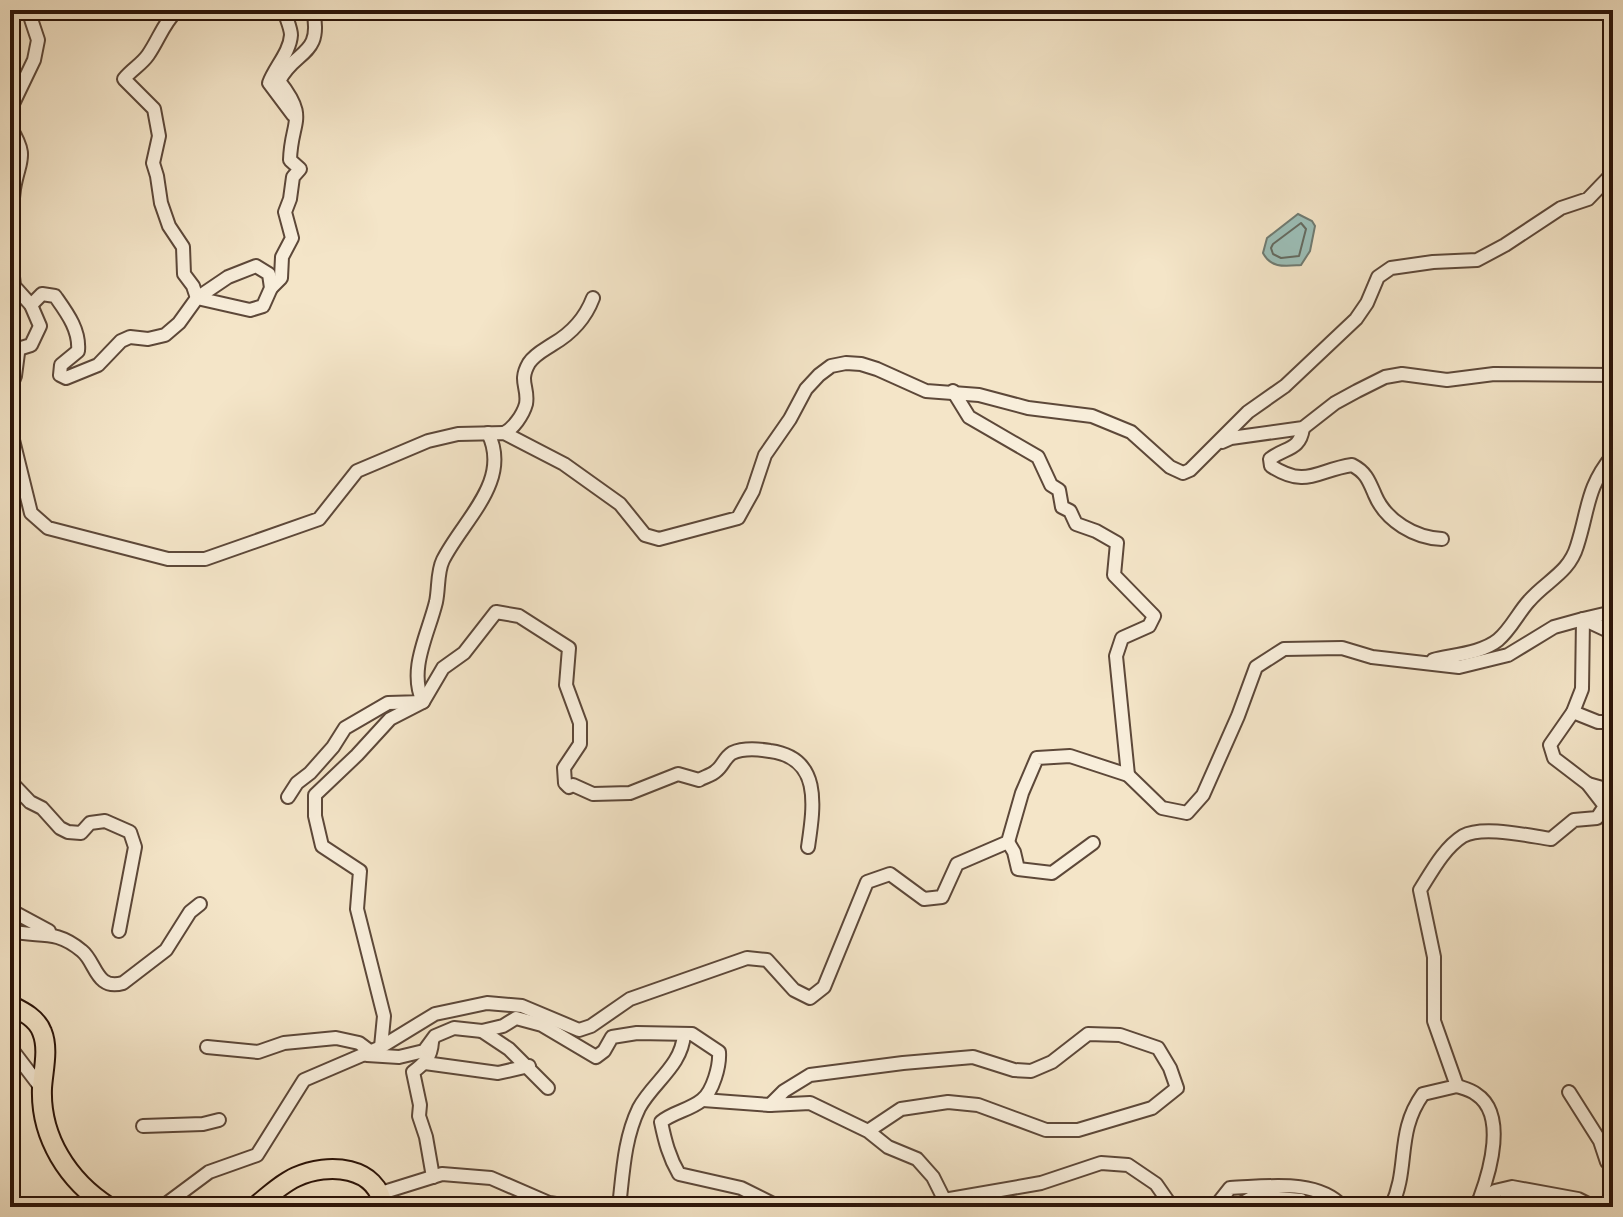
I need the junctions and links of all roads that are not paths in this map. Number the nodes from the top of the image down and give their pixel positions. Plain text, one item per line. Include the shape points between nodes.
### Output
1 (28, 10) edge
2 (177, 10) edge
3 (284, 10) edge
4 (313, 10) edge
5 (10, 110) edge
6 (297, 121) junction
7 (10, 127) edge
8 (1613, 173) edge
9 (10, 236) edge
10 (10, 250) edge
11 (271, 288) junction
12 (197, 298) junction
13 (593, 298) dead end
14 (31, 305) junction
15 (13, 347) edge
16 (1613, 375) edge
17 (10, 389) edge
18 (953, 391) junction
19 (10, 428) edge
20 (1303, 428) junction
21 (488, 433) junction
22 (504, 433) junction
23 (1216, 445) junction
24 (1613, 455) edge
25 (1442, 539) dead end
26 (1613, 612) edge
27 (1583, 619) junction
28 (1613, 633) edge
29 (1426, 662) junction
30 (423, 702) junction
31 (1573, 712) junction
32 (1613, 722) edge
33 (1128, 775) junction
34 (10, 781) edge
35 (1588, 784) junction
36 (1613, 791) edge
37 (288, 797) dead end
38 (1008, 842) junction
39 (1093, 843) dead end
40 (808, 847) dead end
41 (200, 904) dead end
42 (10, 910) edge
43 (10, 931) edge
44 (119, 931) dead end
45 (53, 934) junction
46 (10, 1005) edge
47 (482, 1031) junction
48 (684, 1034) junction
49 (432, 1040) junction
50 (10, 1047) edge
51 (207, 1047) dead end
52 (372, 1051) junction
53 (16, 1062) edge
54 (425, 1063) junction
55 (529, 1066) junction
56 (1457, 1086) junction
57 (548, 1088) dead end
58 (42, 1089) junction
59 (1569, 1092) dead end
60 (703, 1100) junction
61 (770, 1105) junction
62 (219, 1120) dead end
63 (143, 1126) dead end
64 (868, 1131) junction
65 (1613, 1155) edge
66 (433, 1177) junction
67 (1495, 1191) junction
68 (382, 1200) edge
69 (1613, 1200) edge
70 (946, 1204) edge
71 (1470, 1204) edge
72 (109, 1207) edge
73 (162, 1207) edge
74 (255, 1207) edge
75 (576, 1207) edge
76 (619, 1207) edge
77 (779, 1207) edge
78 (930, 1207) edge
79 (1172, 1207) edge
80 (1215, 1207) edge
81 (1235, 1207) edge
82 (1308, 1207) edge
83 (1343, 1207) edge
84 (1391, 1207) edge
85 (1537, 1207) edge

1 - 5 street via 38,40
2 - 12 street via 141,64 124,79 154,109 159,136 153,163 161,203 183,247 184,274
3 - 6 street via 291,33 269,83
4 - 6 street via 314,39 279,81 293,97
6 - 11 street via 290,160 300,169 285,212 292,238 282,257 281,278
7 - 9 street via 23,154
8 - 23 street via 1588,199 1561,208 1477,260 1391,268 1378,277 1356,319
10 - 14 street via 14,286
11 - 12 street via 263,306 250,310
11 - 12 street via 269,274 256,266
12 - 14 street via 165,335 130,337 98,365 66,378 60,375 61,365 78,351 74,326 55,296 42,294
13 - 22 street via 577,325 533,357 522,376 526,404
14 - 15 street via 38,335 31,345
15 - 17 street via 18,353
16 - 20 street via 1494,374 1447,380 1402,374 1335,403
18 - 22 street via 926,391 861,364 831,366 806,389 765,455 738,518 659,539 645,535 620,504 575,471
18 - 23 street via 1113,423 1183,473
18 - 33 street via 969,417 1038,457 1076,524 1117,543 1114,575 1154,616 1149,626 1122,638 1116,656
19 - 21 street via 31,513 48,528 168,559 205,559 319,519 357,471 428,441
20 - 23 street
20 - 25 street via 1299,445 1270,459 1271,466 1305,480 1352,465 1370,481 1375,497 1394,520 1417,534
21 - 22 street
21 - 30 street via 495,447 494,472 443,560 417,668 416,688
24 - 29 street via 1585,506 1577,547 1565,570 1530,599 1498,641
26 - 27 street
27 - 28 street
27 - 29 street via 1554,627 1508,655 1459,667
27 - 31 street via 1582,689
29 - 33 street via 1342,648 1284,649 1256,667 1203,795 1187,813 1162,808
30 - 37 street via 388,703 345,728
30 - 40 street via 443,668 464,653 496,612 519,616 569,648 566,685 580,723 580,744 564,768 569,787 593,794 630,793 678,774 699,780 718,771 735,751 787,753 811,781
30 - 52 street via 390,719 315,795 322,846 360,871 357,909 384,1016
31 - 32 street
31 - 35 street via 1550,745 1554,758
33 - 38 street via 1070,756 1037,758
34 - 44 street via 68,832 81,833 90,823 105,821 130,832 135,847
35 - 36 street
35 - 56 street via 1605,806 1597,818 1574,820 1551,839 1495,831 1465,835 1439,859 1420,890 1434,957 1434,1021
38 - 39 street via 1018,869 1052,873
38 - 52 street via 957,864 942,897 924,899 890,874 867,882 824,987 810,998 794,990 767,960 747,958 630,999 579,1030 522,1006 487,1003 435,1014
41 - 45 street via 166,950 116,985 101,980 85,952
42 - 45 street
43 - 45 street
46 - 58 highway via 34,1020 44,1035
47 - 48 street via 516,1018 529,1019 596,1057 612,1037
47 - 49 street via 454,1028
47 - 55 street
48 - 60 street via 719,1052 718,1069
48 - 76 street via 677,1059 638,1111 625,1146
49 - 52 street via 424,1051 399,1057
49 - 54 street
50 - 53 street
51 - 52 street via 258,1052 284,1043 336,1038
52 - 73 street via 304,1080 257,1155 209,1172
53 - 58 street
54 - 55 street via 498,1073
54 - 66 street via 413,1072
55 - 57 street
56 - 71 street via 1478,1095 1494,1132 1492,1166
56 - 84 street via 1423,1094 1412,1110 1399,1191
58 - 72 highway via 41,1112 52,1144 68,1171
59 - 65 street via 1607,1162
60 - 61 street
60 - 77 street via 661,1122 679,1174 741,1188
61 - 64 street via 810,1103
61 - 64 street via 810,1075 863,1067 973,1057 1031,1071 1088,1034 1120,1035 1158,1048 1177,1088 1152,1108 1078,1130 1046,1130 978,1105 948,1102 901,1109
62 - 63 street
64 - 70 street via 917,1159
66 - 68 street
66 - 75 street via 491,1178 549,1203
67 - 69 street via 1512,1187 1592,1206
67 - 71 street
67 - 85 street via 1523,1197
68 - 74 highway via 368,1178 353,1172 318,1172 293,1178
70 - 78 street
70 - 79 street via 1101,1163 1128,1165 1156,1184
80 - 83 street via 1230,1188 1293,1186 1334,1197
81 - 82 street via 1255,1196 1301,1200

